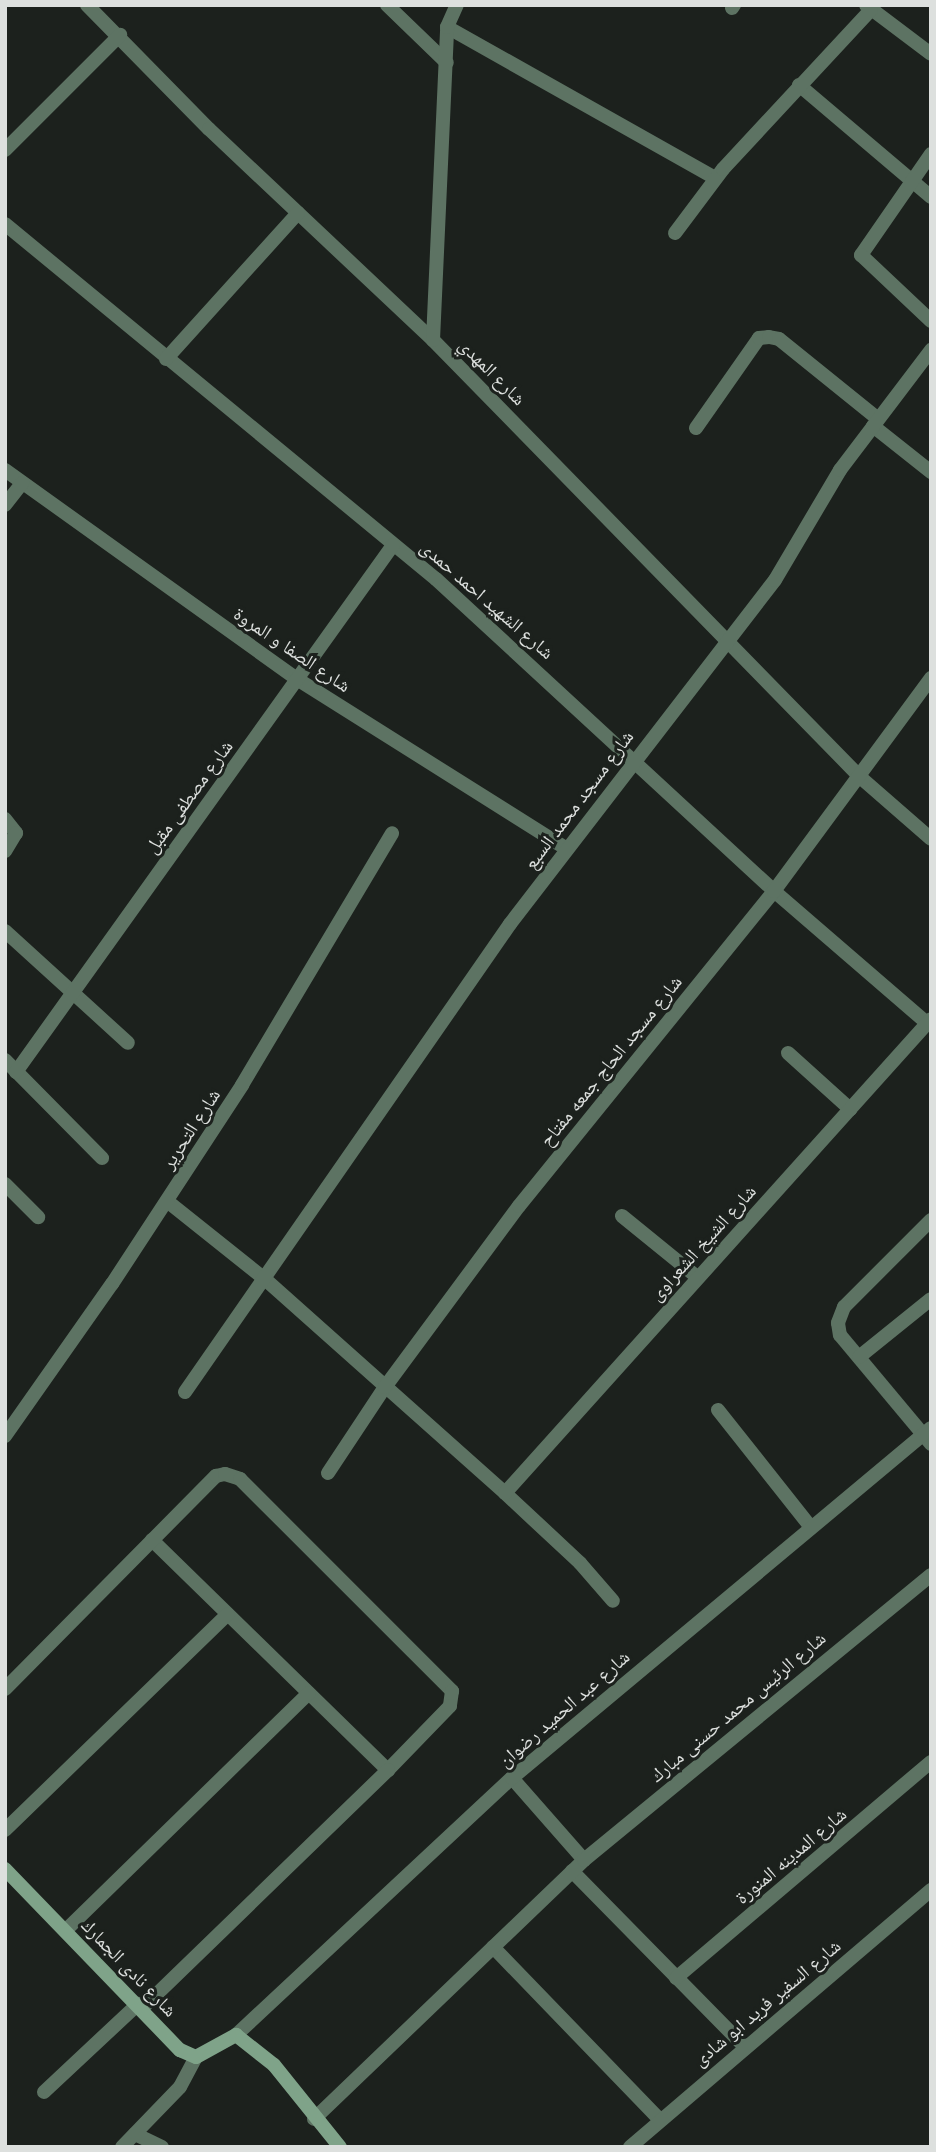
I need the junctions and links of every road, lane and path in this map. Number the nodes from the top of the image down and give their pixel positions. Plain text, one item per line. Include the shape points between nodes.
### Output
1 (87, 5) edge
2 (387, 5) edge
3 (457, 5) edge
4 (874, 8) edge
5 (447, 27) junction
6 (120, 35) junction
7 (931, 54) edge
8 (447, 63) junction
9 (799, 85) junction
10 (5, 150) edge
11 (931, 154) edge
12 (715, 178) junction
13 (913, 181) junction
14 (931, 197) edge
15 (298, 213) junction
16 (5, 224) edge
17 (675, 233) dead end
18 (931, 321) edge
19 (433, 340) junction
20 (931, 350) edge
21 (166, 359) junction
22 (875, 422) junction
23 (696, 428) dead end
24 (5, 470) edge
25 (931, 472) edge
26 (22, 483) junction
27 (5, 505) edge
28 (393, 545) junction
29 (726, 639) junction
30 (931, 678) edge
31 (297, 679) junction
32 (635, 758) junction
33 (860, 777) junction
34 (8, 820) edge
35 (392, 833) dead end
36 (931, 839) edge
37 (566, 849) junction
38 (5, 851) edge
39 (774, 891) junction
40 (5, 930) edge
41 (72, 992) junction
42 (929, 1021) edge
43 (128, 1043) dead end
44 (788, 1053) dead end
45 (5, 1060) edge
46 (16, 1072) junction
47 (850, 1109) junction
48 (102, 1158) dead end
49 (5, 1184) edge
50 (167, 1201) junction
51 (622, 1216) dead end
52 (38, 1217) dead end
53 (931, 1220) edge
54 (697, 1277) junction
55 (267, 1280) junction
56 (931, 1299) edge
57 (859, 1357) junction
58 (385, 1387) junction
59 (185, 1392) dead end
60 (718, 1410) dead end
61 (928, 1435) edge
62 (5, 1436) edge
63 (328, 1473) dead end
64 (505, 1493) junction
65 (810, 1526) junction
66 (152, 1540) junction
67 (931, 1575) edge
68 (613, 1601) dead end
69 (228, 1615) junction
70 (5, 1689) edge
71 (309, 1693) junction
72 (931, 1762) edge
73 (388, 1770) junction
74 (512, 1778) junction
75 (5, 1830) edge
76 (584, 1860) junction
77 (5, 1869) edge
78 (572, 1871) junction
79 (931, 1890) edge
80 (66, 1930) junction
81 (492, 1947) junction
82 (676, 1978) junction
83 (140, 2006) junction
84 (236, 2035) junction
85 (745, 2047) junction
86 (196, 2057) junction
87 (44, 2092) dead end
88 (314, 2119) junction
89 (660, 2120) junction
90 (135, 2134) junction
91 (122, 2147) edge
92 (162, 2147) edge
93 (340, 2147) edge
94 (630, 2147) edge

1 - 6 street, شارع المهدي
2 - 8 street
3 - 5 street
4 - 7 street
4 - 9 street
5 - 8 street
5 - 12 street
6 - 10 street
6 - 15 street, شارع المهدي via 209,129
8 - 19 street
9 - 12 street
9 - 13 street
11 - 13 street
12 - 17 street
13 - 14 street
13 - 18 street via 861,255
15 - 19 street, شارع المهدي
15 - 21 street
16 - 21 street, شارع الشهيد احمد حمدى
19 - 29 street, شارع المهدي
20 - 22 street, شارع مسجد محمد السبع
21 - 28 street, شارع الشهيد احمد حمدى
22 - 23 street via 779,339 769,337 759,338
22 - 25 street
22 - 29 street, شارع مسجد محمد السبع via 840,470 775,580
24 - 26 street, شارع الصفا و المروة
26 - 27 street
26 - 31 street, شارع الصفا و المروة
28 - 31 street, شارع مصطفى مقبل
28 - 32 street, شارع الشهيد احمد حمدى
29 - 32 street, شارع مسجد محمد السبع
29 - 33 street, شارع المهدي
30 - 33 street, شارع مسجد الحاج جمعه مفتاح
31 - 37 street, شارع الصفا و المروة
31 - 41 street, شارع مصطفى مقبل
32 - 37 street, شارع مسجد محمد السبع
32 - 39 street, شارع الشهيد احمد حمدى
33 - 36 street
33 - 39 street, شارع مسجد الحاج جمعه مفتاح
34 - 38 street via 16,833
35 - 50 street, شارع التحرير
37 - 55 street, شارع مسجد محمد السبع via 496,943
39 - 42 street, شارع الشهيد احمد حمدى
39 - 58 street, شارع مسجد الحاج جمعه مفتاح via 589,1117
40 - 41 street
41 - 43 street
41 - 46 street, شارع مصطفى مقبل
42 - 47 street, شارع الشيخ الشعراوى
44 - 47 street
45 - 46 street
46 - 48 street
47 - 54 street, شارع الشيخ الشعراوى
49 - 52 street
50 - 55 street
50 - 62 street, شارع التحرير
51 - 54 street
53 - 57 street via 844,1307 838,1323 840,1335
54 - 64 street, شارع الشيخ الشعراوى
55 - 58 street
55 - 59 street, شارع مسجد محمد السبع
56 - 57 street
57 - 61 street
58 - 63 street, شارع مسجد الحاج جمعه مفتاح
58 - 64 street
60 - 65 street
61 - 65 street, شارع عبد الحميد رضوان
64 - 68 street via 580,1563
65 - 74 street, شارع عبد الحميد رضوان
66 - 69 street
66 - 70 street
66 - 73 street via 216,1476 240,1479 452,1692 450,1706
67 - 76 street, شارع الرئيس محمد حسنى مبارك
69 - 71 street
69 - 75 street
71 - 73 street
71 - 80 street
72 - 82 street, شارع المدينه المنورة
73 - 83 street
74 - 76 street
74 - 84 street, شارع عبد الحميد رضوان
76 - 78 street, شارع الرئيس محمد حسنى مبارك
77 - 80 street, شارع نادى الجمارك
78 - 81 street, شارع الرئيس محمد حسنى مبارك
78 - 82 street
79 - 85 street, شارع السفير فريد ابو شادى
80 - 83 street, شارع نادى الجمارك
81 - 88 street, شارع الرئيس محمد حسنى مبارك
81 - 89 street
82 - 85 street
83 - 86 street, شارع نادى الجمارك via 180,2050
83 - 87 street
84 - 86 street
84 - 88 street via 274,2065
85 - 89 street, شارع السفير فريد ابو شادى
86 - 90 street via 180,2087
88 - 93 street
89 - 94 street, شارع السفير فريد ابو شادى
90 - 91 street
90 - 92 street

